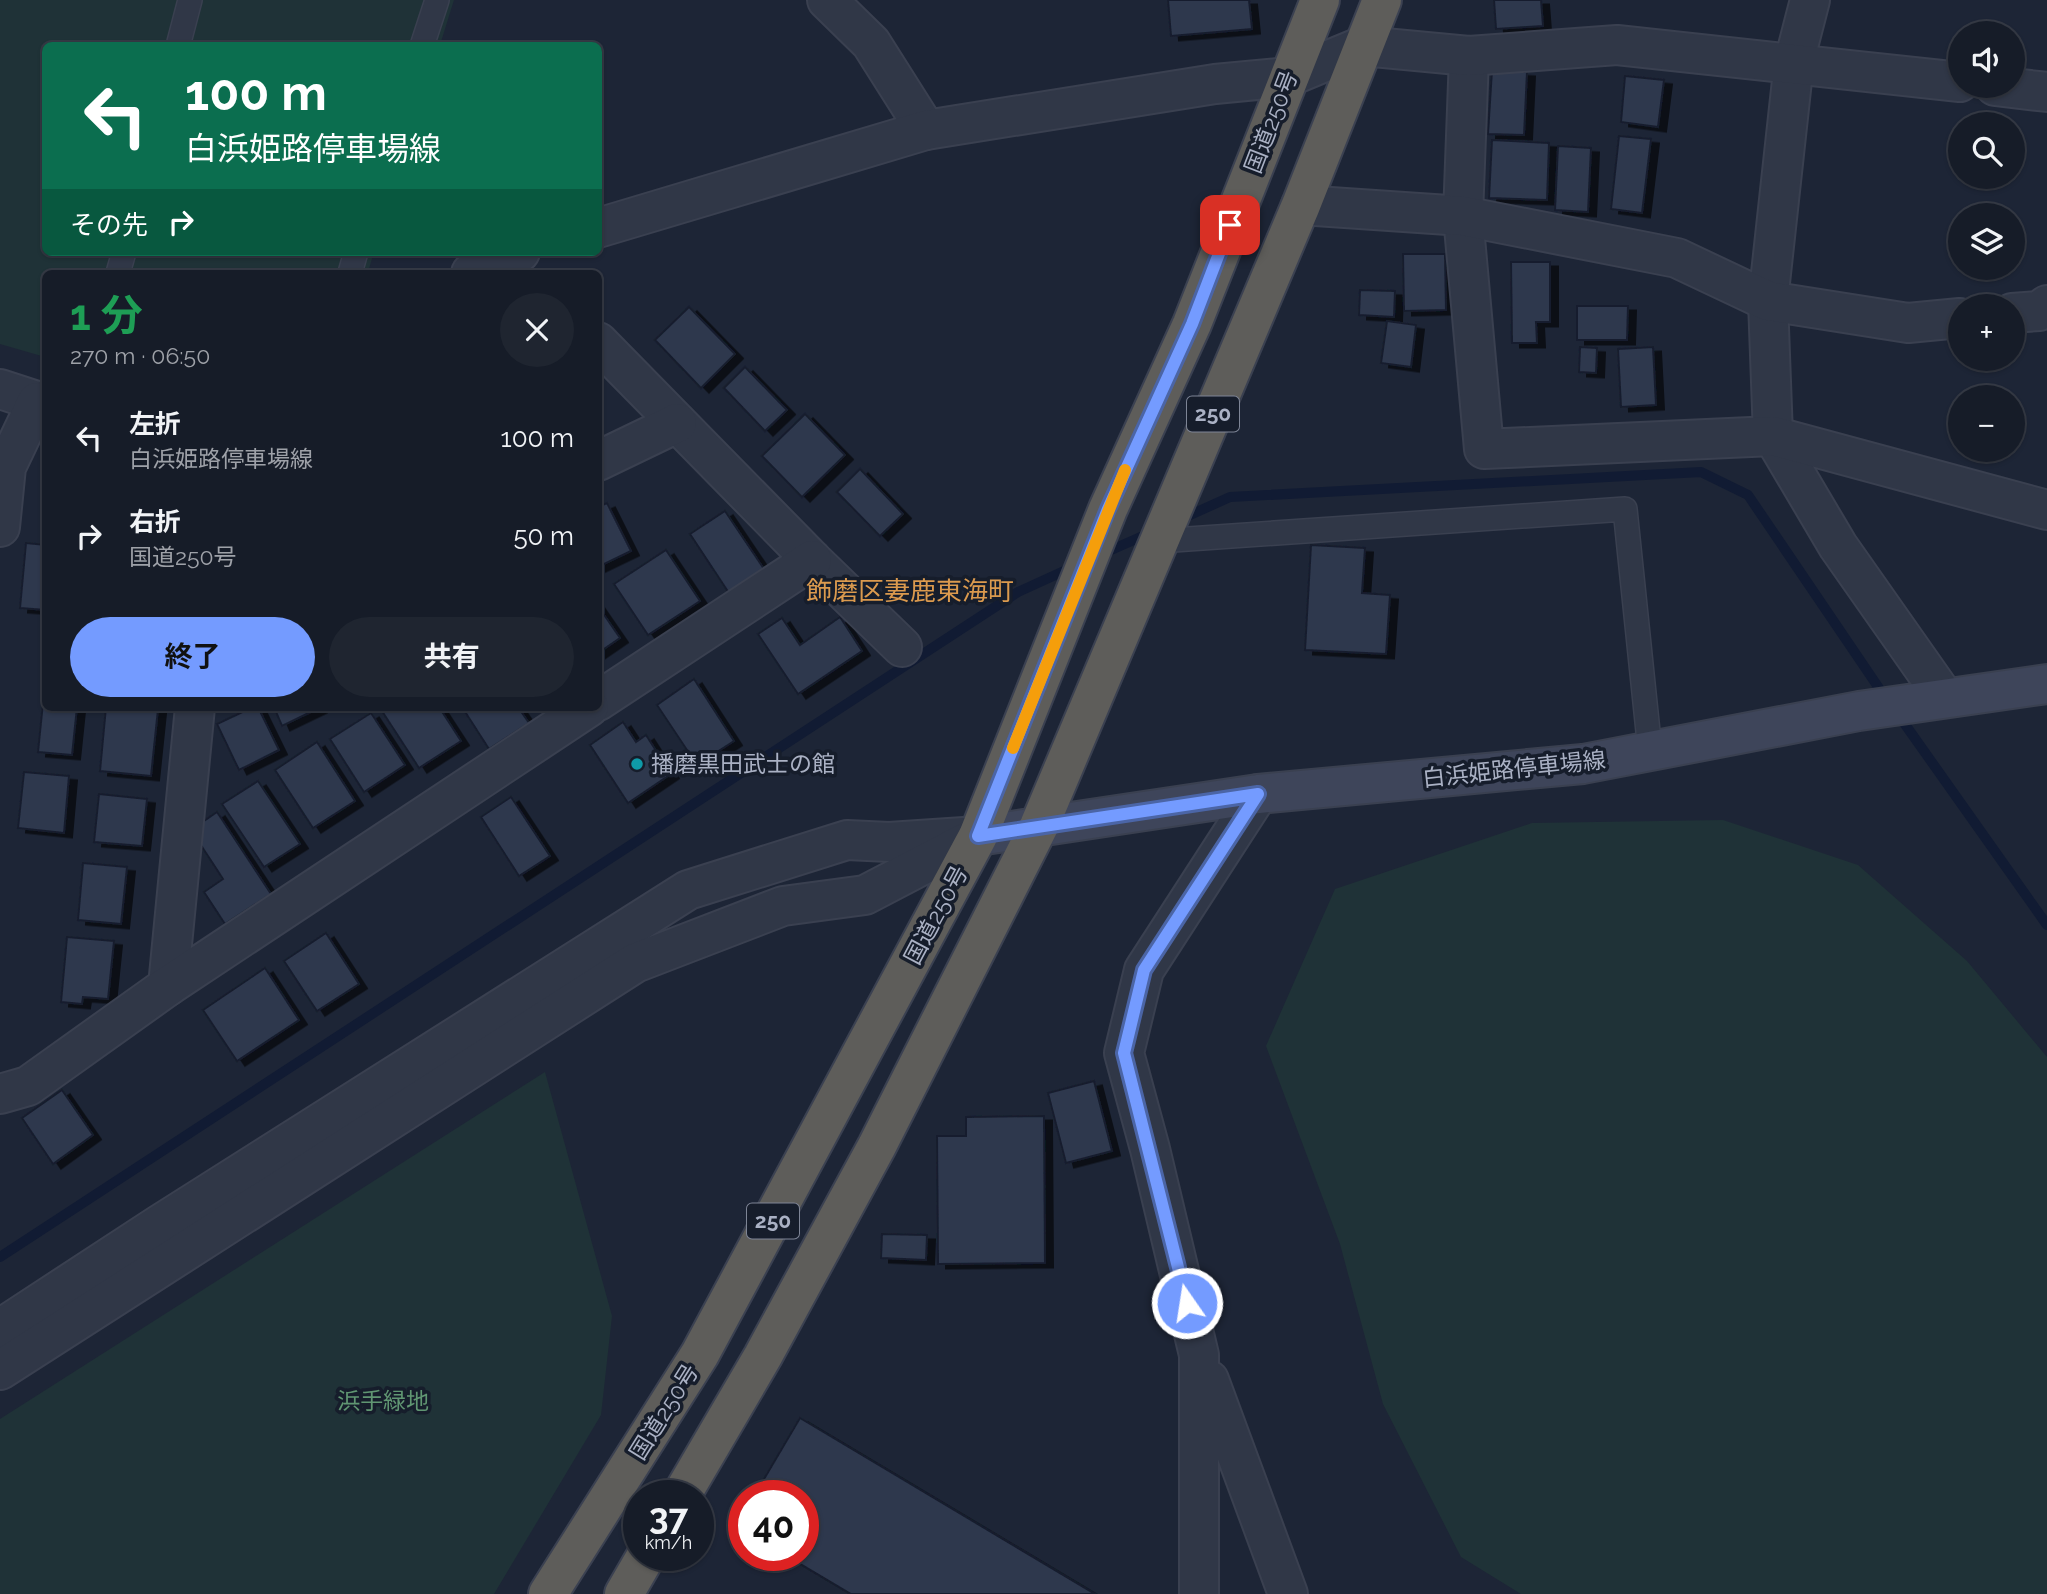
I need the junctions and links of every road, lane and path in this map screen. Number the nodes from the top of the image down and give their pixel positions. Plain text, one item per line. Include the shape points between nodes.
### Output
1 (190, 0) edge
2 (437, 0) edge
3 (827, 0) edge
4 (1320, 0) edge
5 (1382, 0) edge
6 (1810, 0) edge
7 (179, 42) edge
8 (423, 42) edge
9 (1363, 47) junction
10 (1469, 56) junction
11 (1794, 62) junction
12 (1288, 77) junction
13 (1948, 81) edge
14 (2025, 89) edge
15 (2047, 92) edge
16 (926, 130) junction
17 (1301, 205) junction
18 (1463, 216) junction
19 (602, 227) edge
20 (522, 260) edge
21 (483, 270) edge
22 (1768, 301) junction
23 (2047, 305) edge
24 (2025, 312) edge
25 (1948, 319) edge
26 (602, 346) edge
27 (0, 389) edge
28 (41, 403) edge
29 (677, 423) junction
30 (1773, 436) junction
31 (602, 459) edge
32 (2047, 510) edge
33 (0, 527) edge
34 (1159, 541) junction
35 (812, 560) junction
36 (902, 647) dead end
37 (2047, 684) edge
38 (602, 698) edge
39 (1931, 700) junction
40 (195, 711) edge
41 (583, 711) edge
42 (1650, 751) junction
43 (1258, 794) junction
44 (1039, 826) junction
45 (978, 836) junction
46 (168, 986) junction
47 (0, 1094) edge
48 (0, 1329) edge
49 (1199, 1355) junction
50 (0, 1370) edge
51 (690, 1480) edge
52 (637, 1571) edge
53 (548, 1594) edge
54 (624, 1594) edge
55 (1199, 1594) edge
56 (1288, 1594) edge

1 - 7 lane
2 - 8 lane
3 - 16 street via 871,43
4 - 12 highway, 国道250号 / 250
5 - 9 highway, 250
6 - 11 street
9 - 10 street
9 - 12 street
9 - 17 highway, 250
10 - 11 street via 1617,45
10 - 18 street
11 - 13 street
11 - 22 street
12 - 16 street via 1215,84
12 - 45 highway, 国道250号 / 250 via 1192,324 1108,509
14 - 15 street
16 - 19 street
17 - 18 street
17 - 34 highway, 250
18 - 22 street via 1677,258
18 - 30 street via 1484,449
20 - 21 street
22 - 25 street via 1908,323
22 - 30 street
23 - 24 street
26 - 29 street
27 - 28 street
28 - 33 street via 6,467
29 - 31 street
29 - 35 street
30 - 32 street
30 - 39 street
34 - 42 lane via 1625,509
34 - 44 highway, 250
35 - 36 street
35 - 38 street
37 - 39 main road, 白浜姫路停車場線
39 - 42 main road, 白浜姫路停車場線
40 - 46 street
41 - 46 street
42 - 43 main road, 白浜姫路停車場線 via 1583,764
43 - 44 main road, 白浜姫路停車場線
43 - 49 street via 1144,970 1124,1053
44 - 45 main road, 白浜姫路停車場線
44 - 51 highway, 250 via 877,1146
45 - 48 street via 847,840 688,890
45 - 50 street via 865,895 783,906 635,963
45 - 53 highway, 国道250号 / 250 via 700,1354
46 - 47 street via 28,1086
49 - 55 street
49 - 56 street
52 - 54 highway

